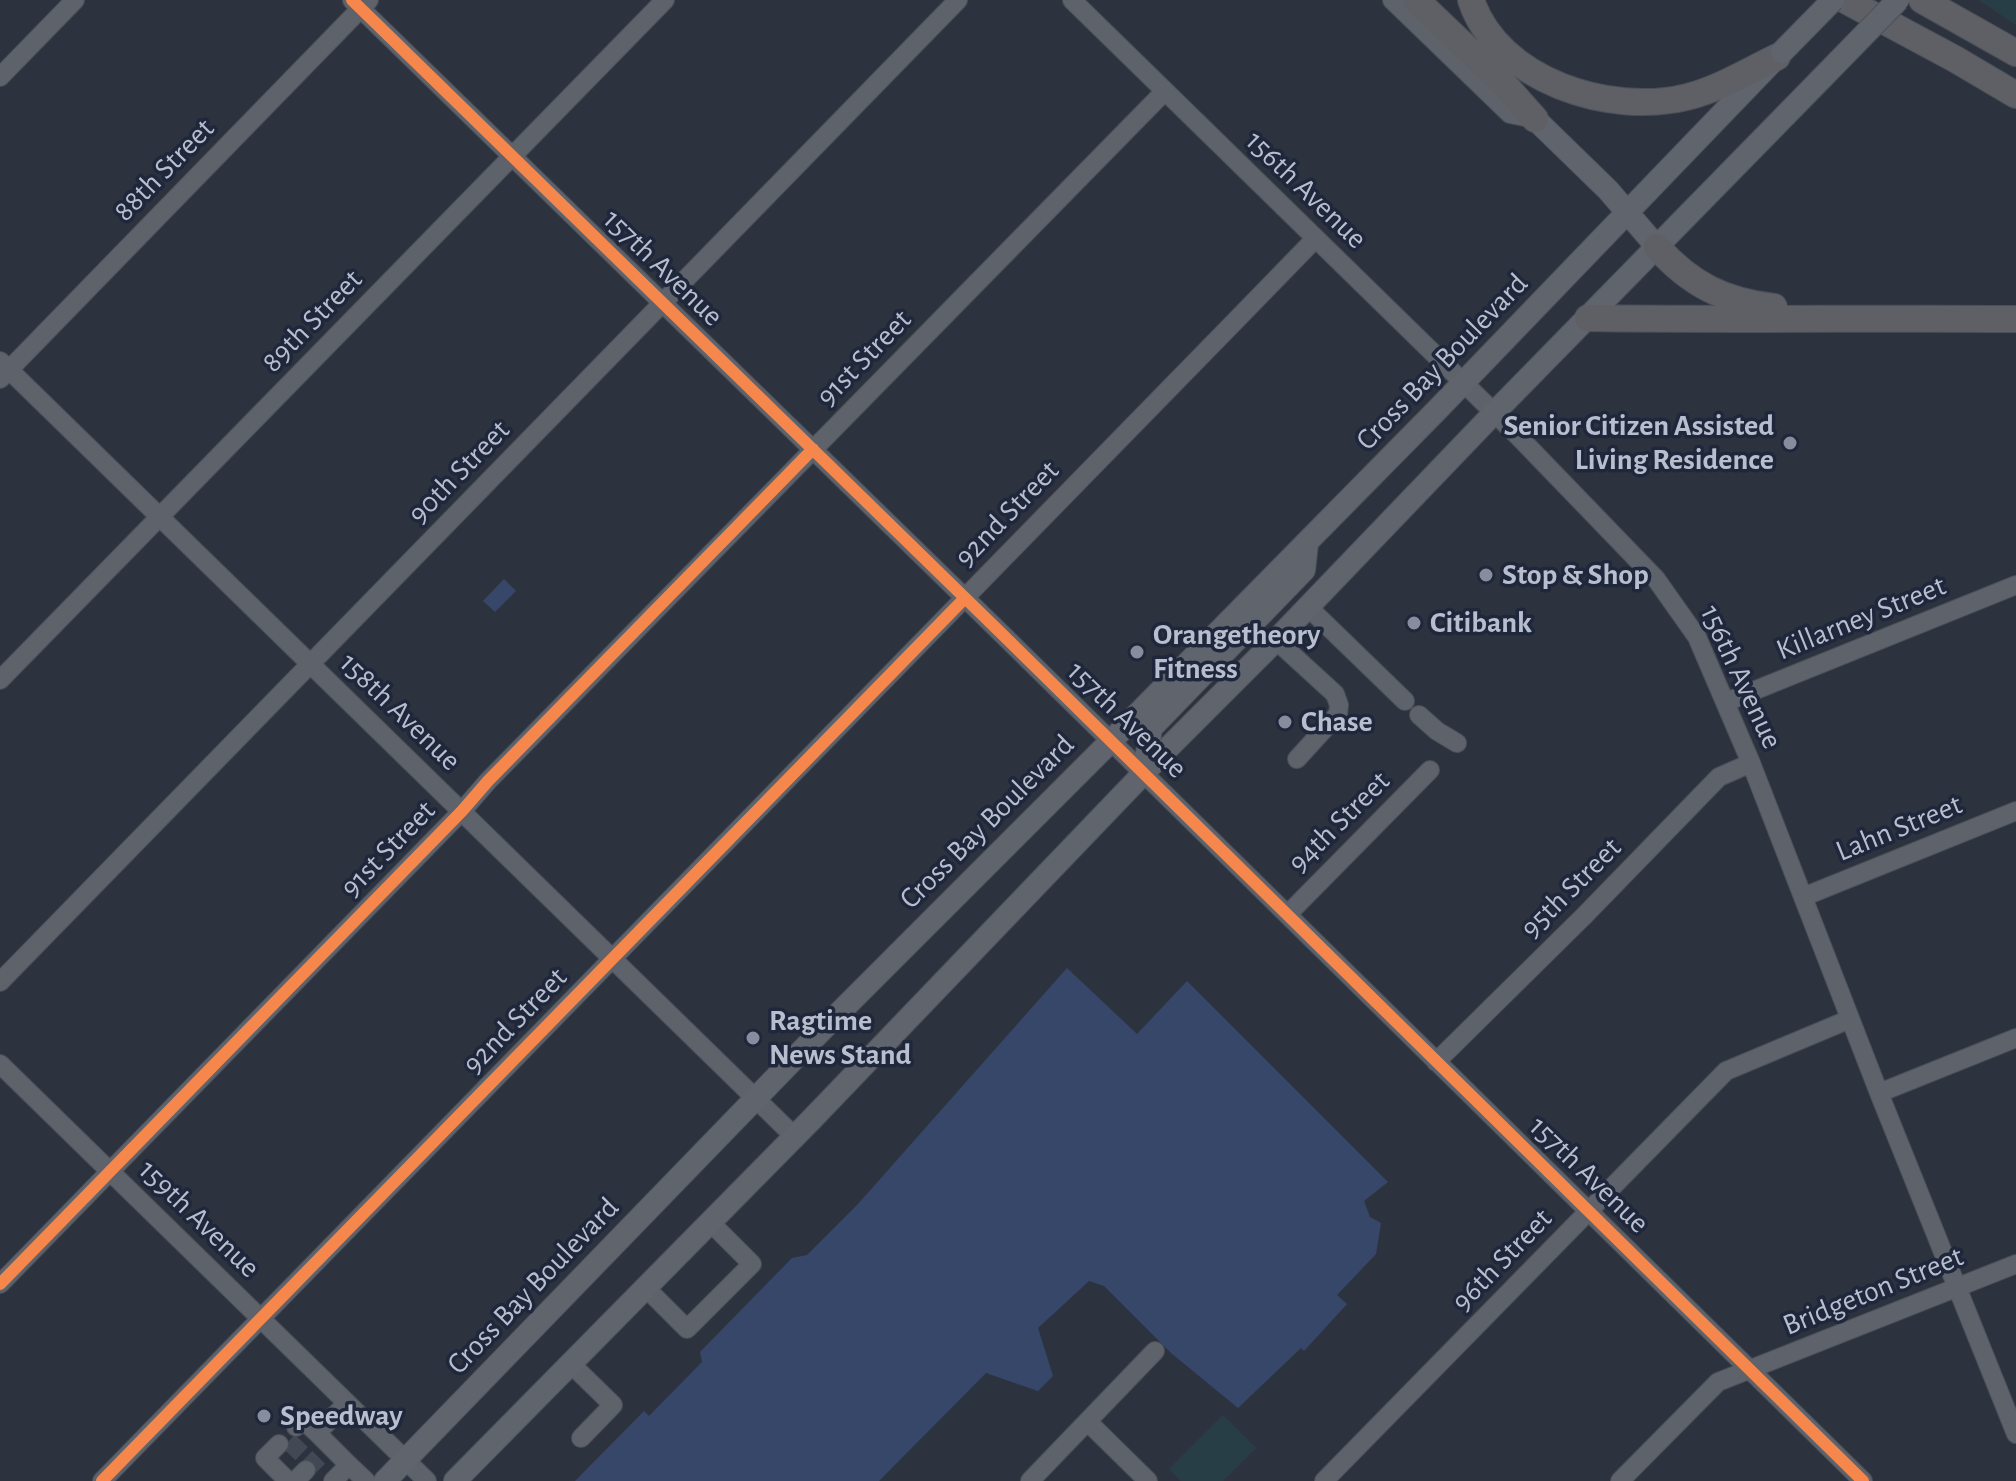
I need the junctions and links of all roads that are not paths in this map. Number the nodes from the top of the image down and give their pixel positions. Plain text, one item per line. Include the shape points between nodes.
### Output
1 (75, 0) edge
2 (665, 0) edge
3 (958, 0) edge
4 (1072, 0) edge
5 (1392, 0) edge
6 (1416, 0) edge
7 (1471, 0) edge
8 (1830, 0) edge
9 (1845, 0) edge
10 (1898, 0) edge
11 (360, 3) edge
12 (1931, 4) edge
13 (1902, 30) junction
14 (2016, 53) edge
15 (1780, 55) junction
16 (0, 77) edge
17 (1165, 91) junction
18 (2016, 95) edge
19 (1535, 119) junction
20 (512, 156) junction
21 (1628, 213) junction
22 (1315, 239) junction
23 (1657, 247) junction
24 (662, 303) junction
25 (1845, 317) junction
26 (1588, 318) junction
27 (2016, 319) edge
28 (3, 370) edge
29 (1464, 383) junction
30 (1494, 413) junction
31 (813, 449) junction
32 (160, 517) junction
33 (1307, 543) junction
34 (2016, 585) edge
35 (965, 598) junction
36 (1308, 607) junction
37 (1276, 640) junction
38 (310, 665) junction
39 (0, 680) edge
40 (1726, 702) junction
41 (1111, 741) junction
42 (1457, 743) dead end
43 (1297, 759) dead end
44 (1751, 763) junction
45 (1430, 770) dead end
46 (1144, 773) junction
47 (462, 811) junction
48 (2016, 811) edge
49 (1803, 897) junction
50 (1288, 914) junction
51 (612, 959) junction
52 (0, 982) edge
53 (1850, 1019) junction
54 (2016, 1038) edge
55 (1436, 1062) junction
56 (0, 1064) edge
57 (1879, 1093) junction
58 (757, 1098) junction
59 (795, 1137) junction
60 (110, 1171) junction
61 (1588, 1212) junction
62 (710, 1222) junction
63 (2016, 1264) edge
64 (0, 1284) edge
65 (646, 1288) junction
66 (1956, 1288) junction
67 (261, 1318) junction
68 (1155, 1351) dead end
69 (571, 1364) junction
70 (1750, 1370) junction
71 (347, 1403) junction
72 (1088, 1422) junction
73 (2016, 1434) edge
74 (581, 1438) dead end
75 (284, 1449) tunnel mouth
76 (406, 1460) junction
77 (349, 1465) junction
78 (281, 1475) edge
79 (102, 1481) edge
80 (333, 1481) edge
81 (366, 1481) edge
82 (385, 1481) edge
83 (427, 1481) edge
84 (455, 1481) edge
85 (1030, 1481) edge
86 (1148, 1481) edge
87 (1324, 1481) edge
88 (1620, 1481) edge
89 (1863, 1481) edge

1 - 16 street
2 - 20 street, 89th Street
3 - 24 street, 90th Street
4 - 17 street, 156th Avenue
5 - 19 street via 1510,114
6 - 19 highway
7 - 15 highway via 1487,32 1521,64 1567,89 1604,100 1656,102 1691,96
8 - 13 highway
8 - 15 main road, Cross Bay Boulevard, bridge
9 - 13 highway
10 - 23 main road, bridge
11 - 20 street, 157th Avenue
11 - 28 street, 88th Street
12 - 14 highway
13 - 18 highway
15 - 21 main road, Cross Bay Boulevard
17 - 22 street, 156th Avenue
17 - 31 street, 91st Street
19 - 21 main road
20 - 24 street, 157th Avenue
20 - 32 street, 89th Street
21 - 23 main road
21 - 29 main road, Cross Bay Boulevard
22 - 29 street, 156th Avenue
22 - 35 street, 92nd Street
23 - 25 highway via 1686,275 1728,297
23 - 26 main road
24 - 31 street, 157th Avenue
24 - 38 street, 90th Street
25 - 26 highway
25 - 27 highway
26 - 30 main road
28 - 32 street, 158th Avenue
29 - 30 street, 156th Avenue
29 - 33 main road, Cross Bay Boulevard
30 - 36 main road
30 - 40 street, 156th Avenue via 1663,588 1697,637
31 - 35 street, 157th Avenue
31 - 47 street, 91st Street
32 - 38 street, 158th Avenue
32 - 39 street, 89th Street
33 - 41 main road, Cross Bay Boulevard
33 - 46 main road via 1304,570 1151,728
34 - 40 street, Killarney Street
35 - 41 street, 157th Avenue
35 - 51 street, 92nd Street
36 - 37 main road
36 - 42 street via 1437,731
37 - 43 street via 1335,694 1339,705 1338,714
37 - 46 main road
38 - 47 street, 158th Avenue
38 - 52 street, 90th Street
40 - 44 street, 156th Avenue
41 - 46 street, 157th Avenue
41 - 58 main road, Cross Bay Boulevard
44 - 49 street, 156th Avenue
44 - 55 street, 95th Street via 1719,777
45 - 50 street, 94th Street
46 - 50 street, 157th Avenue
46 - 59 main road
47 - 51 street, 158th Avenue
47 - 60 street, 91st Street
48 - 49 street, Lahn Street
49 - 53 street, 156th Avenue
50 - 55 street, 157th Avenue
51 - 58 street, 158th Avenue
51 - 67 street, 92nd Street
53 - 57 street, 156th Avenue
53 - 61 street, 96th Street via 1726,1071
54 - 57 street
55 - 61 street, 157th Avenue
56 - 60 street, 159th Avenue
57 - 66 street, 156th Avenue
58 - 59 street, 158th Avenue
58 - 76 main road, Cross Bay Boulevard
59 - 62 main road
60 - 64 street, 91st Street
60 - 67 street, 159th Avenue
61 - 70 street, 157th Avenue
61 - 87 street, 96th Street
62 - 65 main road
62 - 65 street via 752,1264 687,1329
63 - 66 street, Bridgeton Street
65 - 69 main road
66 - 70 street, Bridgeton Street
66 - 73 street, 156th Avenue
67 - 71 street, 159th Avenue
67 - 79 street, 92nd Street
68 - 72 street
69 - 74 street via 613,1405
69 - 84 main road
70 - 88 street, Bridgeton Street via 1718,1382
70 - 89 street, 157th Avenue
71 - 76 street, 159th Avenue
71 - 77 street via 314,1438
72 - 85 street
72 - 86 street
75 - 78 street via 265,1458
76 - 82 main road, Cross Bay Boulevard
76 - 83 street, 159th Avenue
77 - 80 street
77 - 81 street

